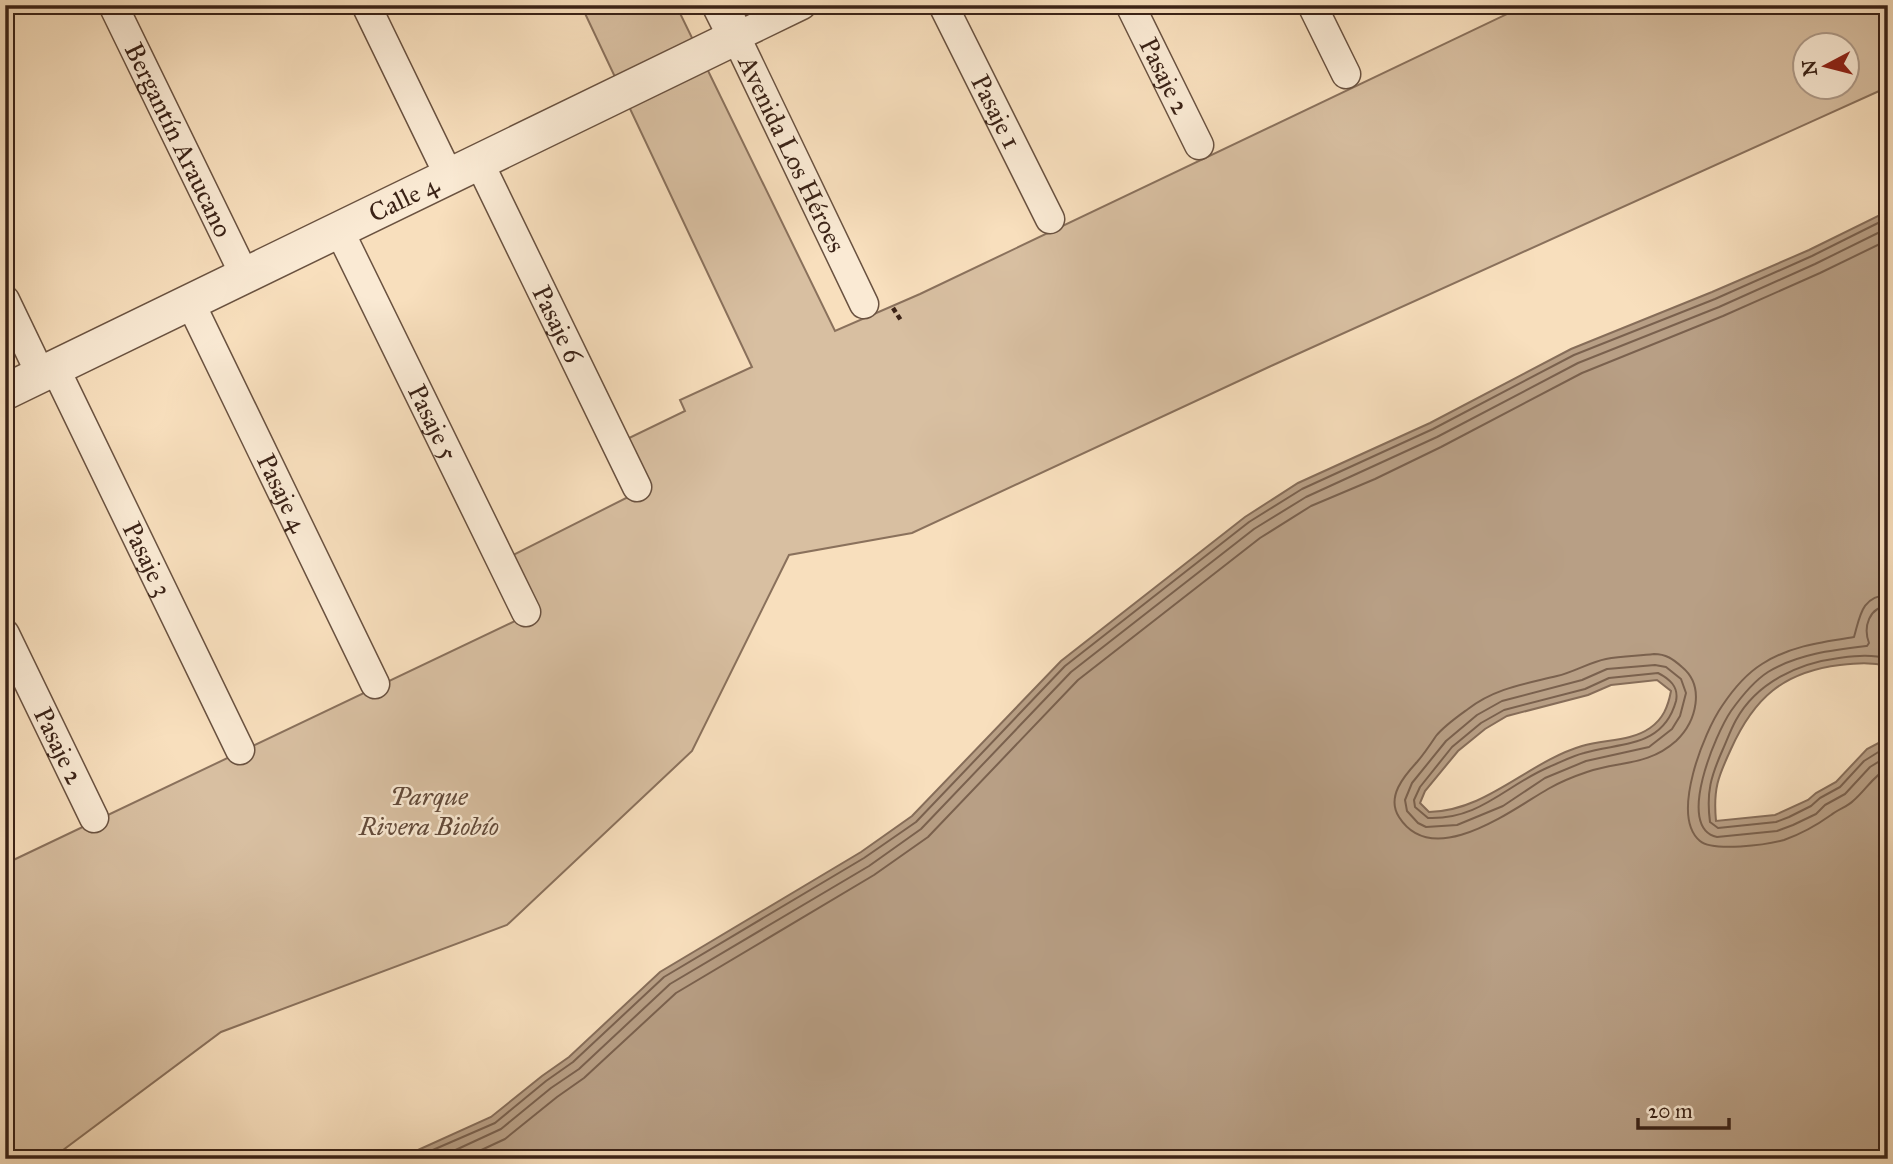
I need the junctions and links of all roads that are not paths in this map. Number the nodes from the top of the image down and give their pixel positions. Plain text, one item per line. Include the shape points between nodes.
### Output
1 (113, 5) edge
2 (366, 5) edge
3 (720, 5) edge
4 (802, 5) edge
5 (943, 5) edge
6 (1130, 5) edge
7 (1312, 5) edge
8 (736, 37) junction
9 (1346, 74) dead end
10 (1199, 145) dead end
11 (464, 169) junction
12 (1050, 219) dead end
13 (339, 230) junction
14 (244, 276) junction
15 (5, 300) edge
16 (190, 302) junction
17 (864, 304) dead end
18 (48, 371) junction
19 (5, 392) edge
20 (637, 488) dead end
21 (526, 612) dead end
22 (5, 634) edge
23 (375, 684) dead end
24 (240, 750) dead end
25 (94, 818) dead end

1 - 14 street, Bergantín Araucano
2 - 11 street, Pasaje 6
3 - 8 street, Avenida Los Héroes
4 - 8 street, Calle 4
5 - 12 street, Pasaje 1
6 - 10 street, Pasaje 2
7 - 9 street
8 - 11 street, Calle 4
8 - 17 street, Avenida Los Héroes
11 - 13 street, Calle 4
11 - 20 street, Pasaje 6
13 - 14 street, Calle 4
13 - 21 street, Pasaje 5
14 - 16 street, Calle 4
15 - 18 street, Pasaje 3
16 - 18 street, Calle 4
16 - 23 street, Pasaje 4
18 - 19 street, Calle 4
18 - 24 street, Pasaje 3
22 - 25 street, Pasaje 2

